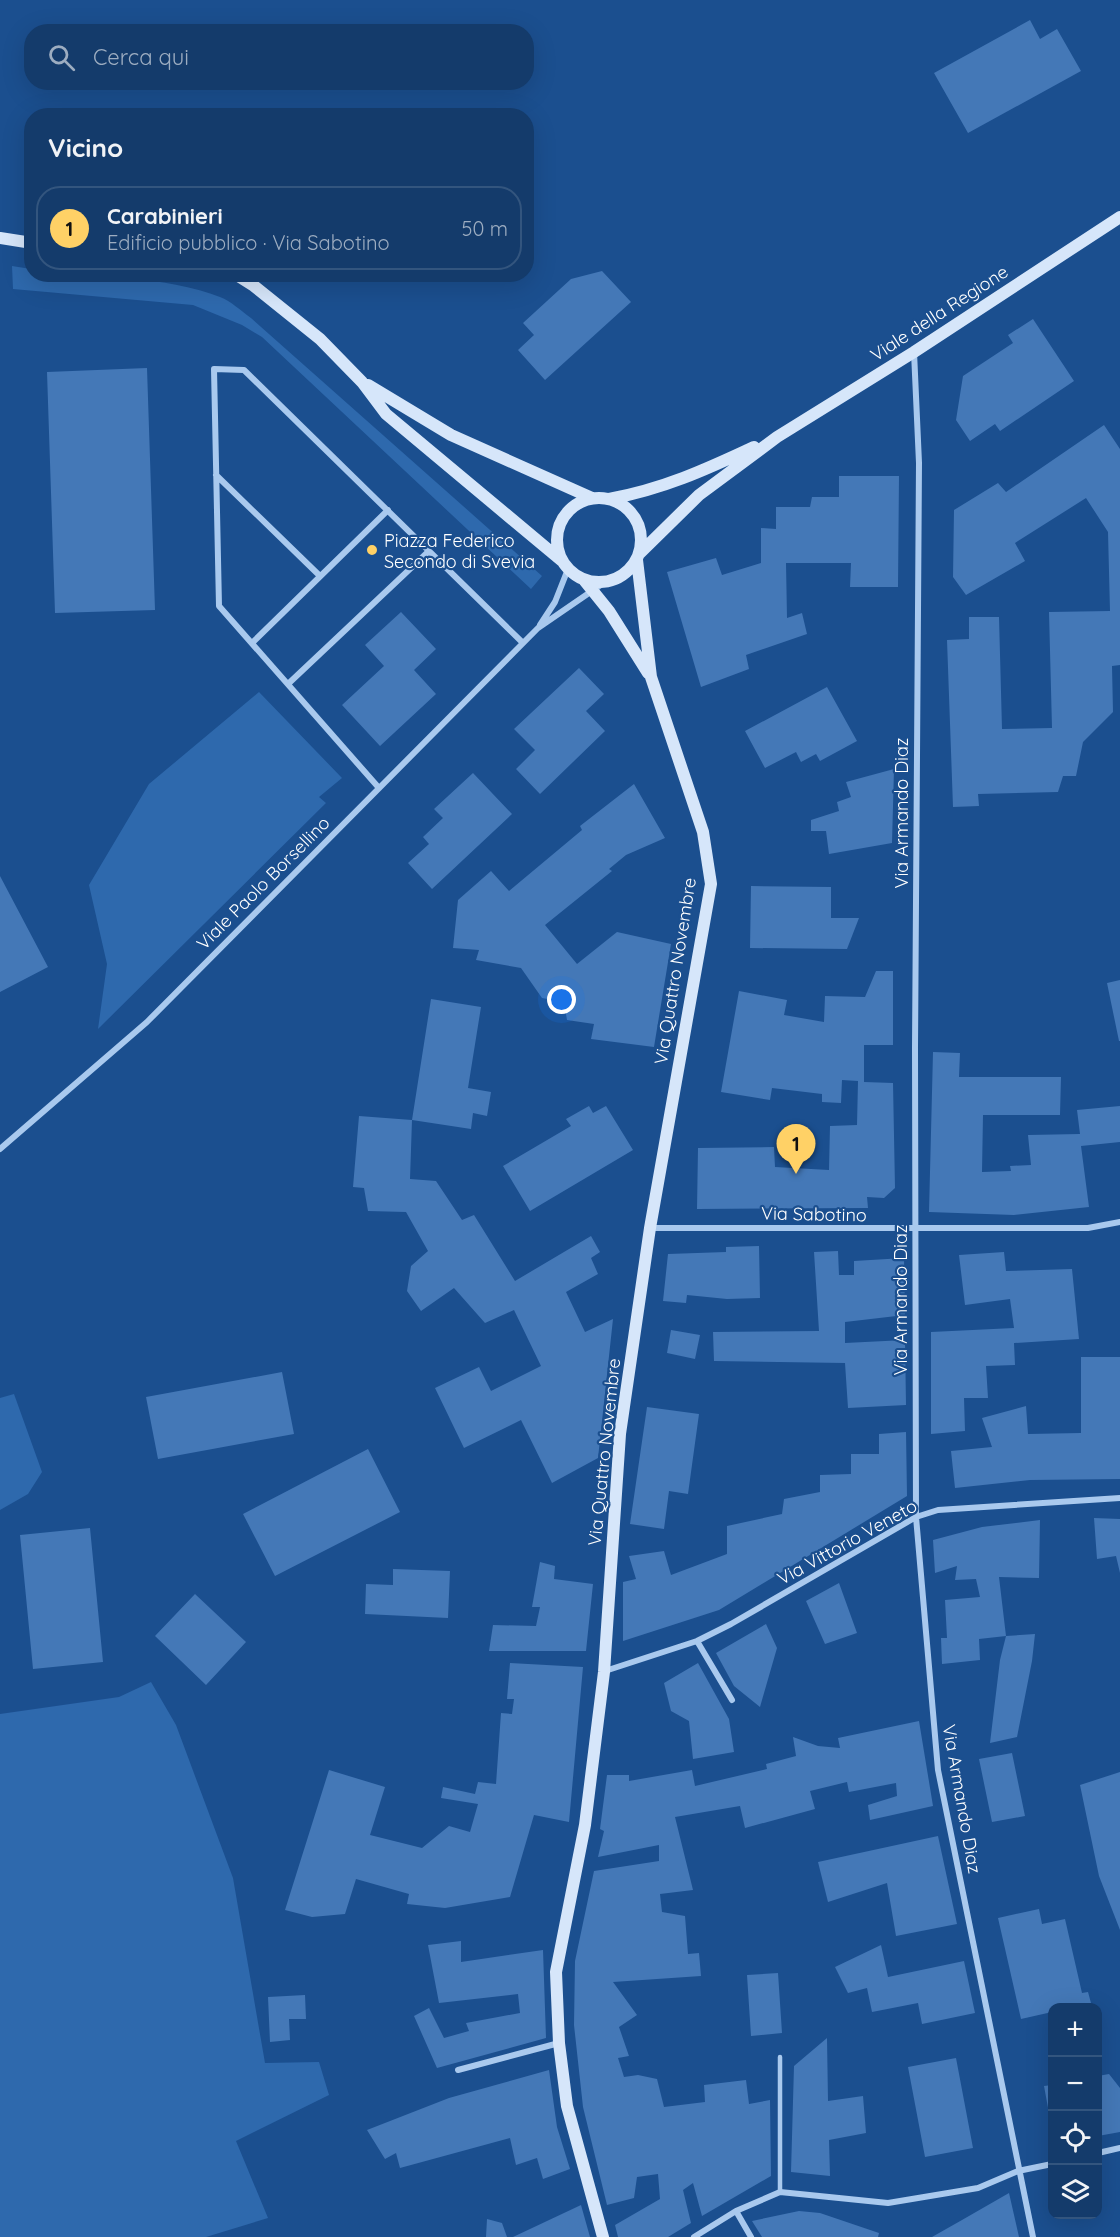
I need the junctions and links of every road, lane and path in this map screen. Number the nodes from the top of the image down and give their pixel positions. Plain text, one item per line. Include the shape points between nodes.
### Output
1 (1120, 217) edge
2 (0, 238) edge
3 (24, 242) edge
4 (248, 282) edge
5 (914, 352) junction
6 (362, 382) junction
7 (777, 437) junction
8 (216, 475) junction
9 (592, 498) junction
10 (609, 499) junction
11 (388, 510) junction
12 (429, 551) junction
13 (638, 557) junction
14 (565, 565) junction
15 (320, 576) junction
16 (584, 580) junction
17 (605, 582) junction
18 (592, 591) junction
19 (538, 628) junction
20 (252, 643) junction
21 (523, 643) junction
22 (651, 677) junction
23 (288, 684) junction
24 (379, 788) junction
25 (0, 1149) edge
26 (1120, 1222) edge
27 (650, 1228) junction
28 (915, 1230) junction
29 (1120, 1498) edge
30 (916, 1517) junction
31 (697, 1641) junction
32 (604, 1672) junction
33 (732, 1700) dead end
34 (559, 2043) junction
35 (780, 2057) dead end
36 (458, 2070) dead end
37 (1120, 2148) edge
38 (1102, 2152) edge
39 (1048, 2165) edge
40 (1018, 2171) junction
41 (780, 2192) junction
42 (736, 2211) junction
43 (603, 2237) edge
44 (694, 2237) edge
45 (751, 2237) edge
46 (1033, 2237) edge

1 - 5 street, Viale della Regione
2 - 3 street
4 - 6 street via 320,339
5 - 7 street, Viale della Regione
5 - 28 street, Via Armando Diaz via 919,463
6 - 9 street via 451,435
6 - 14 street via 386,414
7 - 10 street via 683,480
7 - 13 street via 699,495
8 - 11 street via 214,369 244,370
8 - 15 street
8 - 20 street via 219,606
9 - 10 street
9 - 14 street via 568,511 560,522 557,549
10 - 13 street via 626,506 636,520 641,537
11 - 12 street
11 - 15 street
12 - 21 street
12 - 23 street
13 - 17 street via 623,575
13 - 22 street
14 - 16 street
14 - 19 street via 555,602
15 - 20 street
16 - 17 street
16 - 18 street
17 - 18 street
18 - 19 street
18 - 22 street
19 - 21 street, Viale Paolo Borsellino
20 - 23 street
21 - 24 street, Viale Paolo Borsellino
22 - 27 street, Via Quattro Novembre via 703,832 711,884
23 - 24 street
24 - 25 street, Viale Paolo Borsellino via 147,1022
26 - 28 street, Via Sabotino via 1088,1228
27 - 28 street, Via Sabotino
27 - 32 street, Via Quattro Novembre via 620,1434
28 - 30 street, Via Armando Diaz
29 - 30 street, Via Vittorio Veneto via 938,1510
30 - 31 street, Via Vittorio Veneto
30 - 40 street, Via Armando Diaz via 938,1770
31 - 32 street, Via Vittorio Veneto
31 - 33 street
32 - 34 street, Via Quattro Novembre via 585,1825 556,1972
34 - 36 street
34 - 43 street, Via Quattro Novembre via 567,2106
35 - 41 lane
37 - 38 street
39 - 40 street
40 - 41 street via 978,2188 888,2203
40 - 46 street, Via Armando Diaz
41 - 42 street
42 - 44 street
42 - 45 street

